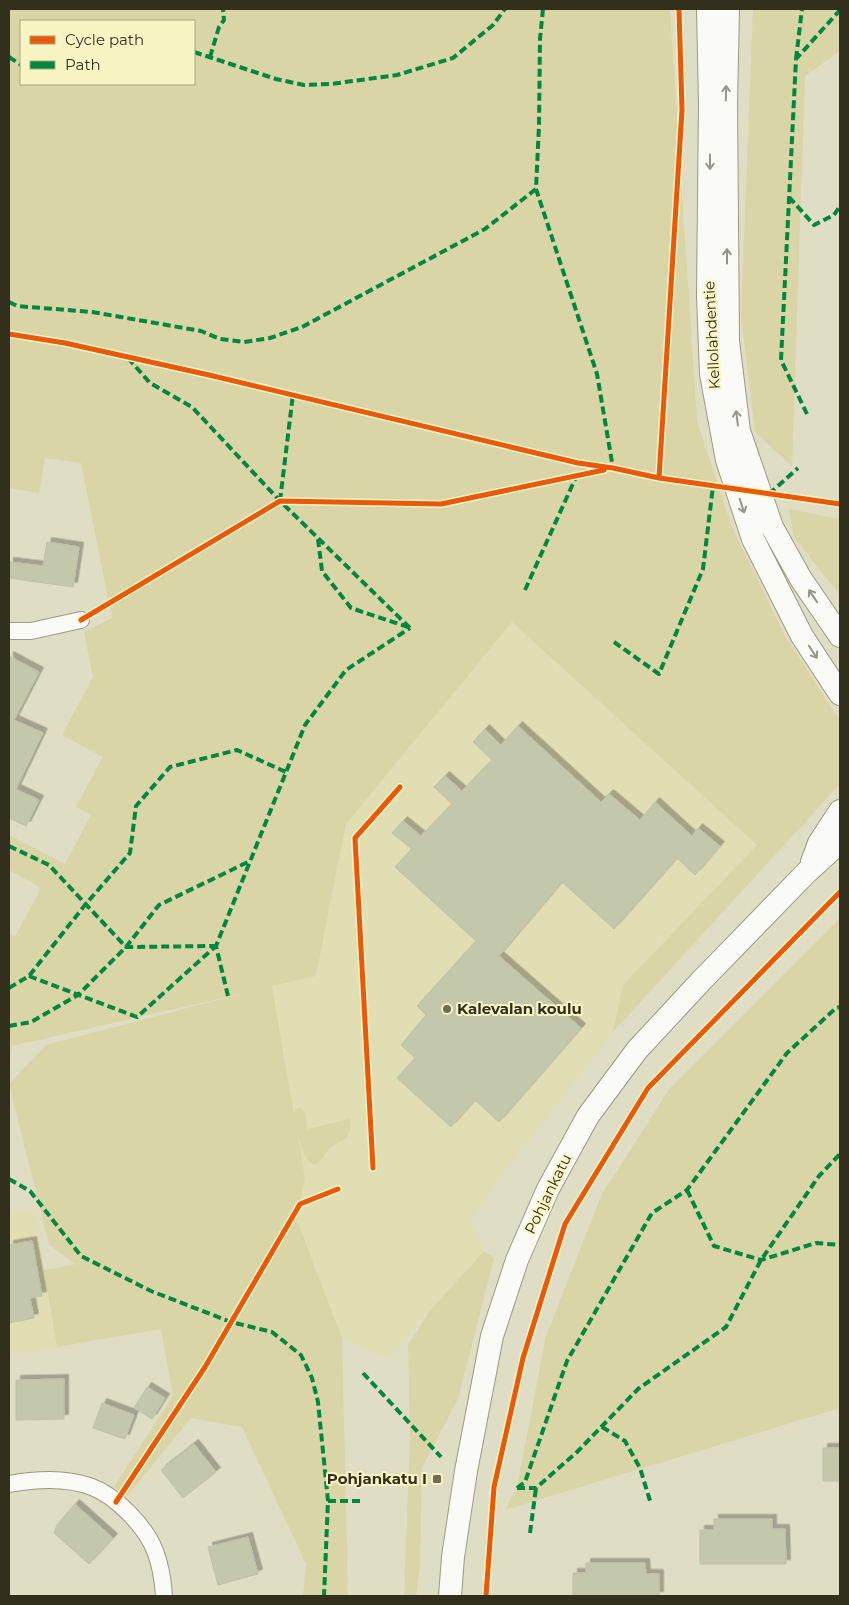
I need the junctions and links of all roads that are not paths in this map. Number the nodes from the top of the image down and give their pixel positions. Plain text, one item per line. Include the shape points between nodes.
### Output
1 (708, 9) edge
2 (728, 9) edge
3 (81, 620) dead end
4 (9, 631) edge
5 (840, 636) edge
6 (840, 694) edge
7 (840, 811) edge
8 (840, 842) edge
9 (807, 872) junction
10 (9, 1484) edge
11 (164, 1596) edge
12 (450, 1596) edge

1 -> 6 main road, Kellolahdentie via 711,374 727,460 753,539 802,636
5 -> 2 main road, Kellolahdentie via 772,528 739,431 728,341
3 - 4 street via 31,631
7 - 9 main road, Pohjankatu via 819,843
8 - 9 main road, Pohjankatu
9 - 12 main road, Pohjankatu via 637,1050 588,1116 548,1189 517,1260 492,1336 466,1471
10 - 11 street via 42,1479 74,1482 104,1493 139,1524 155,1550

